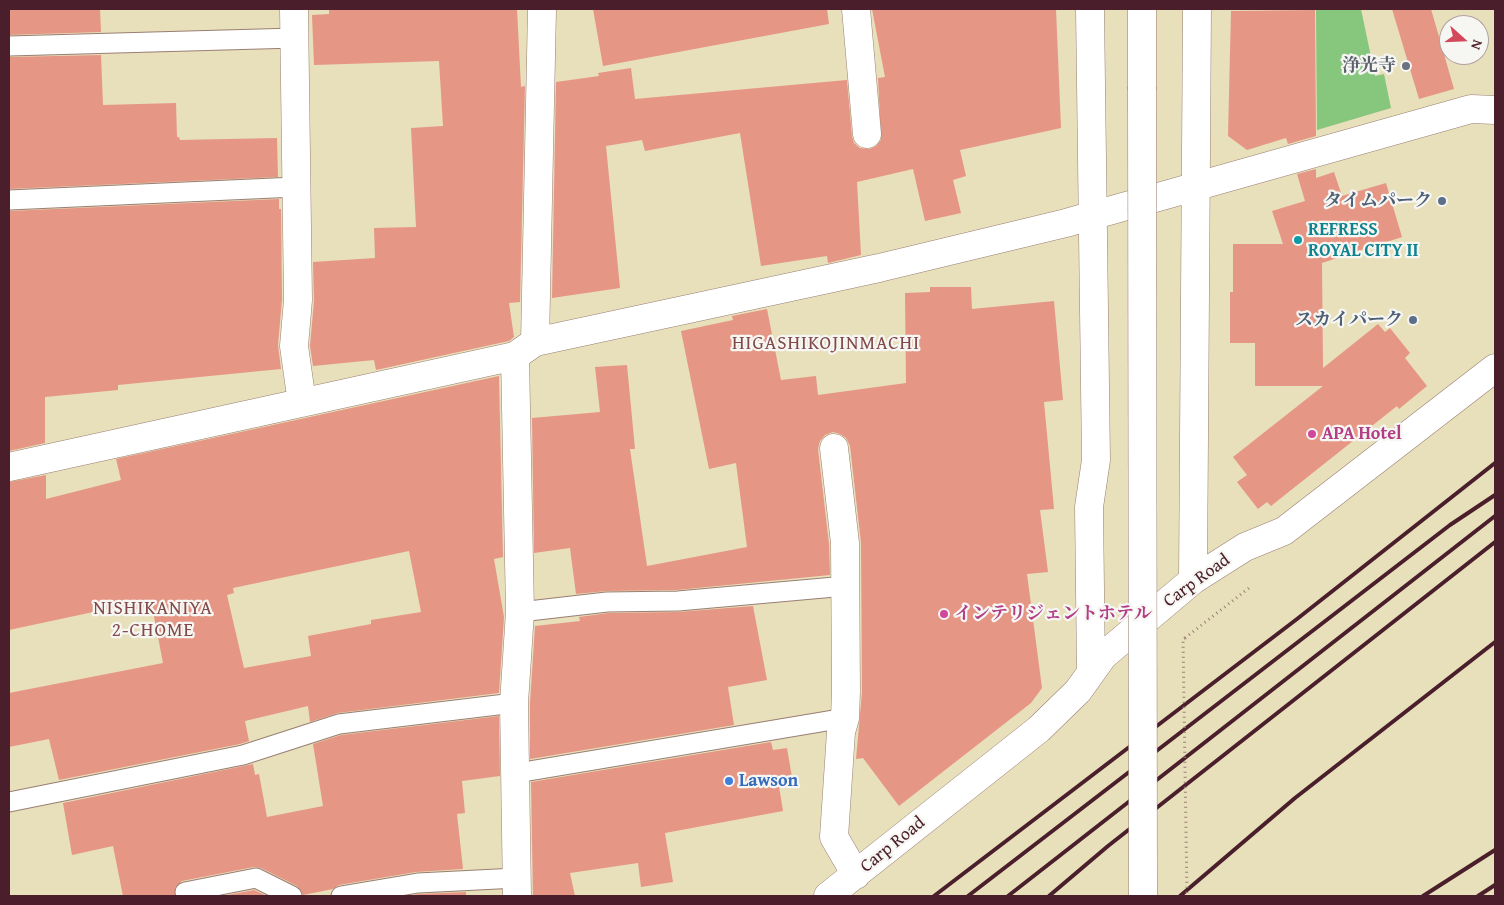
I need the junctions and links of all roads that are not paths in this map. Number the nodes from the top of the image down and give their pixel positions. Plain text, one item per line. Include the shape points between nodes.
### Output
1 (294, 9) edge
2 (542, 9) edge
3 (856, 9) edge
4 (1090, 9) edge
5 (1142, 9) edge
6 (1197, 9) edge
7 (296, 38) junction
8 (9, 46) edge
9 (1495, 110) edge
10 (867, 134) dead end
11 (296, 187) junction
12 (1195, 188) junction
13 (9, 200) edge
14 (1093, 216) junction
15 (525, 349) junction
16 (1495, 368) edge
17 (302, 402) junction
18 (834, 448) dead end
19 (9, 467) edge
20 (1193, 580) junction
21 (846, 586) junction
22 (520, 612) junction
23 (1091, 672) junction
24 (514, 703) junction
25 (845, 718) junction
26 (517, 773) junction
27 (9, 802) edge
28 (856, 874) junction
29 (517, 887) edge
30 (185, 892) dead end
31 (292, 896) edge
32 (341, 896) edge
33 (828, 896) edge
34 (1143, 896) edge

1 - 7 street
2 - 15 street
3 - 10 street
4 - 14 street
5 - 34 street, bridge
6 - 12 street
7 - 8 lane
7 - 11 street
9 - 12 street via 1471,109
11 - 13 lane
11 - 17 street via 298,300 294,346
12 - 14 street
12 - 20 street
14 - 15 street
14 - 23 street via 1096,460 1089,507
15 - 17 street
15 - 22 street
16 - 20 street, Carp Road via 1284,531 1245,547
17 - 19 street
18 - 21 street via 845,543
20 - 23 street, Carp Road via 1119,641
21 - 22 lane via 678,601 606,602
21 - 25 street
22 - 24 street
23 - 28 street, Carp Road via 1078,691 1039,729
24 - 26 street
24 - 27 lane via 339,724 244,755
25 - 26 lane
25 - 28 street via 841,732 834,837
26 - 29 street
28 - 33 street, Carp Road
29 - 32 lane via 418,884
30 - 31 lane via 256,878

